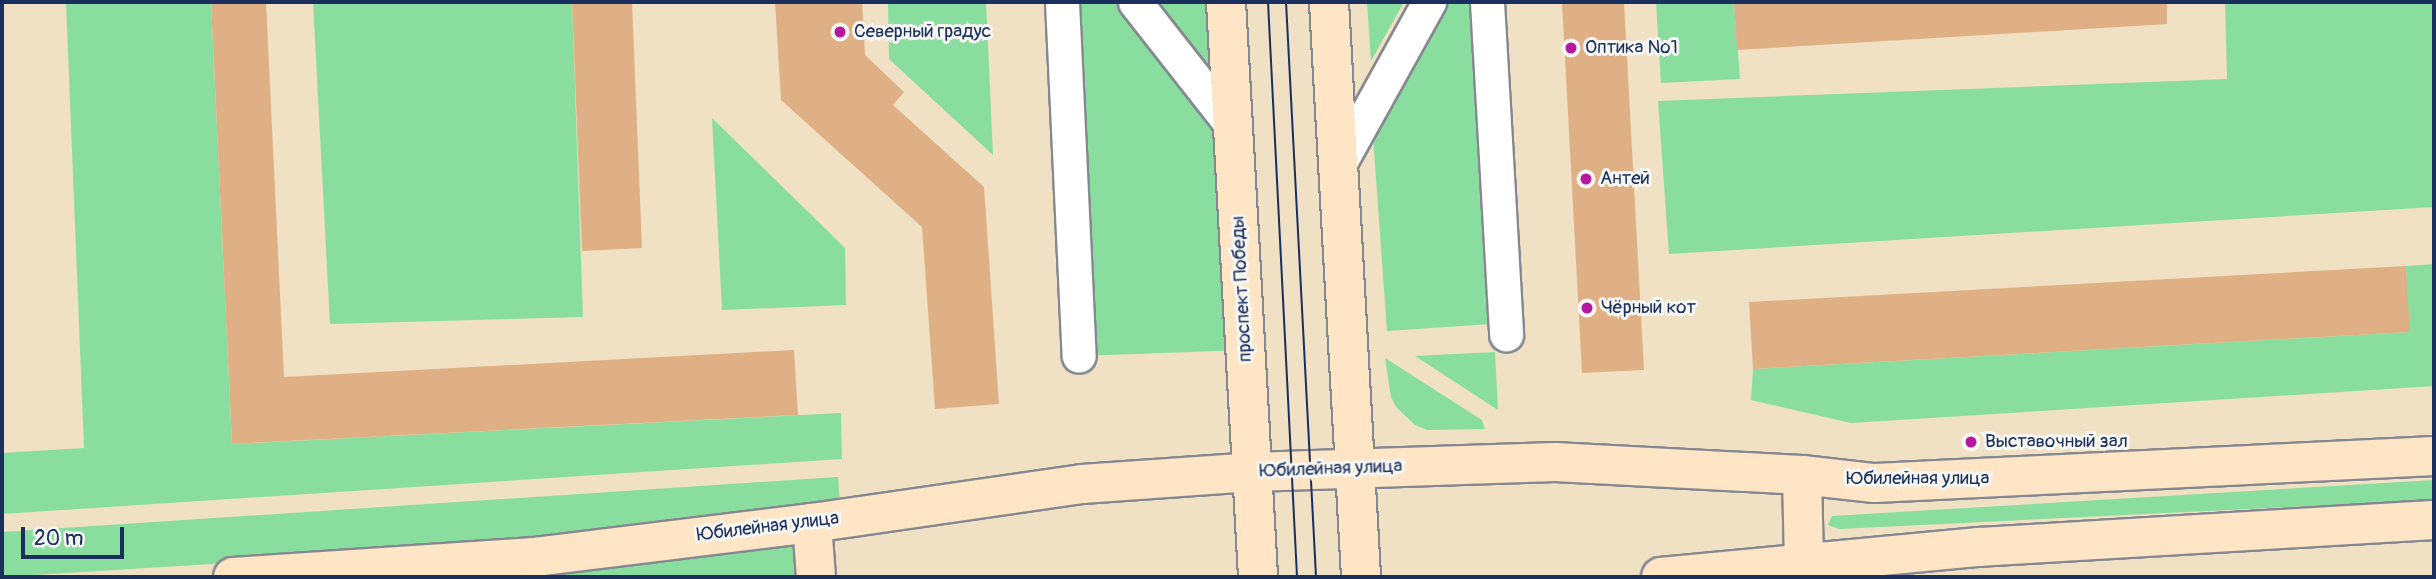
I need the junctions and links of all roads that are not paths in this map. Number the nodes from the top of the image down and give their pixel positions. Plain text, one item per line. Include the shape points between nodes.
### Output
1 (1062, 2) edge
2 (1135, 2) edge
3 (1226, 2) edge
4 (1329, 2) edge
5 (1429, 2) edge
6 (1487, 2) edge
7 (1233, 127) junction
8 (1338, 166) junction
9 (1506, 334) dead end
10 (1079, 356) dead end
11 (2434, 456) edge
12 (1354, 467) junction
13 (1252, 472) junction
14 (1802, 475) junction
15 (2434, 520) edge
16 (812, 523) junction
17 (1804, 562) junction
18 (233, 577) edge
19 (816, 577) edge
20 (1258, 577) edge
21 (1361, 577) edge
22 (1661, 577) edge

1 - 10 street
2 - 7 street
3 - 7 street, проспект Победы
4 - 8 street
5 - 8 street
6 - 9 street
7 - 13 street, проспект Победы
8 - 12 street
11 - 14 street, Юбилейная улица via 1972,481 1875,483
12 - 13 street, Юбилейная улица
12 - 14 street, Юбилейная улица via 1555,462
12 - 21 street
13 - 16 street, Юбилейная улица via 1082,484
13 - 20 street, проспект Победы
14 - 17 street
15 - 17 street
16 - 18 street, Юбилейная улица via 534,557
16 - 19 street
17 - 22 street

